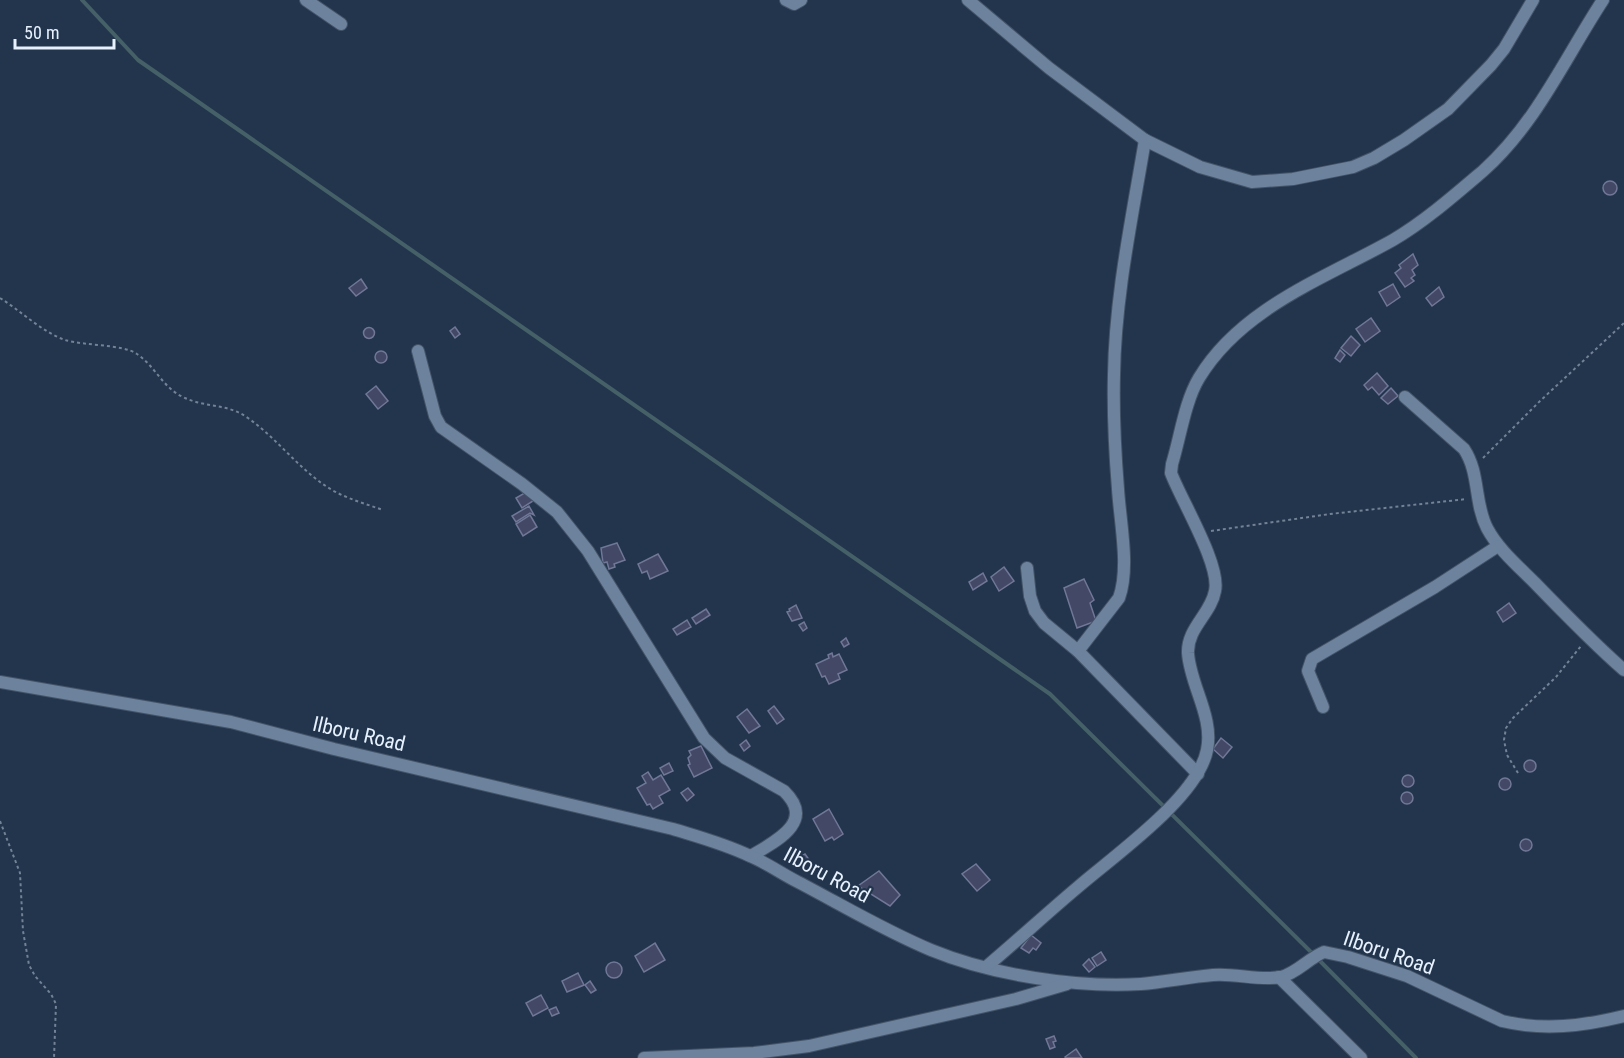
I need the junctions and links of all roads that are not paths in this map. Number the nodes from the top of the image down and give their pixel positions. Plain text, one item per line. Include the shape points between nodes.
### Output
1 (306, 0) edge
2 (786, 0) edge
3 (801, 0) edge
4 (968, 0) edge
5 (1533, 0) edge
6 (1603, 0) edge
7 (341, 24) dead end
8 (1145, 140) junction
9 (418, 351) dead end
10 (1405, 397) dead end
11 (1498, 546) junction
12 (1027, 568) dead end
13 (1078, 651) junction
14 (1624, 670) edge
15 (0, 682) edge
16 (1323, 707) dead end
17 (1198, 774) junction
18 (751, 856) junction
19 (986, 968) junction
20 (1279, 977) junction
21 (1074, 982) junction
22 (1624, 1016) edge
23 (644, 1058) edge
24 (1361, 1058) edge

1 - 7 street
2 - 3 street via 794,4
4 - 8 street via 1049,68
5 - 8 street via 1498,57 1453,104 1404,140 1353,167 1293,179 1252,182 1200,167
6 - 17 street via 1536,112 1486,169 1396,238 1281,300 1234,335 1197,380 1171,473 1200,533 1215,576 1216,590 1190,640 1188,653 1208,726 1208,750
8 - 13 street via 1120,296 1114,375 1124,570 1119,598
9 - 18 street via 441,427 557,512 588,550 704,738 725,758 791,797 795,806 792,826 783,837
10 - 11 street via 1464,449 1474,468 1483,520
11 - 14 street
11 - 16 street via 1312,659 1308,670
12 - 13 street via 1035,611
13 - 17 street
15 - 18 street, Ilboru Road via 249,726 673,829
17 - 19 street via 1168,810
18 - 19 street, Ilboru Road via 932,951
19 - 21 street, Ilboru Road
20 - 21 street, Ilboru Road via 1215,974 1140,984
20 - 22 street, Ilboru Road via 1324,952 1385,968 1515,1024 1560,1028
20 - 24 street
21 - 23 street via 809,1046

